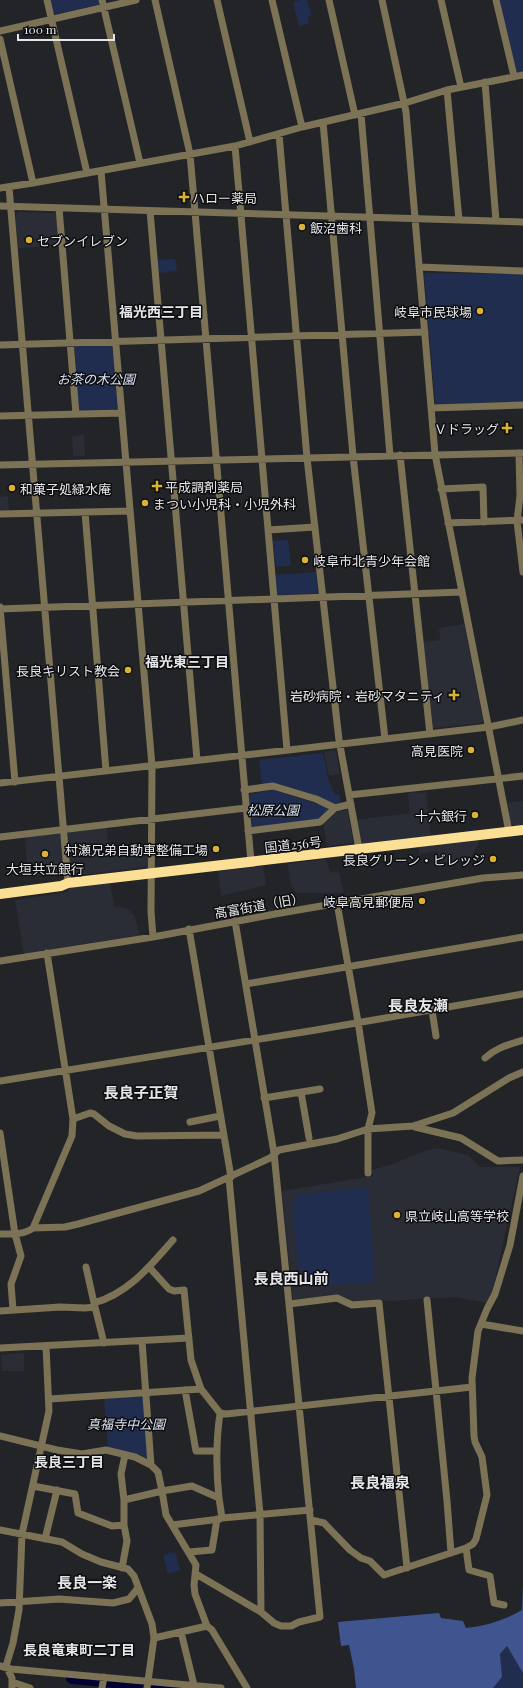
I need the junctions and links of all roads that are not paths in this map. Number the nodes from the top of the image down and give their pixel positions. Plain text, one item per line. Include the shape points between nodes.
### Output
1 (47, 0) edge
2 (136, 0) edge
3 (155, 0) edge
4 (217, 0) edge
5 (272, 0) edge
6 (329, 0) edge
7 (382, 0) edge
8 (441, 0) edge
9 (496, 0) edge
10 (103, 4) edge
11 (51, 19) junction
12 (0, 31) edge
13 (0, 39) edge
14 (523, 75) edge
15 (514, 76) junction
16 (485, 82) junction
17 (461, 87) junction
18 (448, 90) junction
19 (405, 103) junction
20 (358, 114) junction
21 (324, 122) junction
22 (302, 128) junction
23 (280, 134) junction
24 (250, 142) junction
25 (235, 146) junction
26 (190, 154) junction
27 (140, 163) junction
28 (101, 170) junction
29 (87, 173) junction
30 (33, 183) junction
31 (10, 187) junction
32 (0, 188) edge
33 (0, 206) edge
34 (12, 207) junction
35 (59, 208) junction
36 (105, 209) junction
37 (150, 210) junction
38 (195, 212) junction
39 (241, 213) junction
40 (286, 215) junction
41 (332, 216) junction
42 (370, 217) junction
43 (415, 219) junction
44 (459, 220) junction
45 (496, 221) junction
46 (523, 222) edge
47 (419, 267) junction
48 (523, 271) edge
49 (425, 332) junction
50 (380, 334) junction
51 (343, 335) junction
52 (297, 336) junction
53 (251, 337) junction
54 (206, 339) junction
55 (161, 340) junction
56 (116, 341) junction
57 (70, 343) junction
58 (23, 344) junction
59 (0, 345) edge
60 (523, 405) edge
61 (431, 408) junction
62 (122, 413) junction
63 (76, 414) junction
64 (29, 415) junction
65 (0, 416) edge
66 (521, 453) edge
67 (435, 454) junction
68 (400, 455) junction
69 (353, 456) junction
70 (390, 456) junction
71 (308, 458) junction
72 (262, 459) junction
73 (217, 460) junction
74 (171, 461) junction
75 (126, 462) junction
76 (32, 464) junction
77 (0, 465) edge
78 (441, 488) junction
79 (130, 511) junction
80 (85, 512) junction
81 (0, 514) edge
82 (37, 514) junction
83 (520, 520) edge
84 (484, 522) junction
85 (448, 523) junction
86 (315, 527) junction
87 (268, 530) junction
88 (523, 572) edge
89 (462, 592) junction
90 (415, 594) junction
91 (369, 596) junction
92 (323, 597) junction
93 (274, 599) junction
94 (229, 601) junction
95 (184, 603) junction
96 (138, 604) junction
97 (92, 606) junction
98 (45, 607) junction
99 (0, 608) edge
100 (523, 720) edge
101 (489, 727) junction
102 (430, 734) junction
103 (385, 739) junction
104 (339, 744) junction
105 (287, 750) junction
106 (242, 755) junction
107 (197, 760) junction
108 (152, 766) junction
109 (106, 771) junction
110 (523, 776) edge
111 (60, 777) junction
112 (499, 779) junction
113 (14, 782) junction
114 (0, 783) edge
115 (244, 790) junction
116 (349, 795) junction
117 (351, 804) junction
118 (246, 808) junction
119 (335, 808) junction
120 (152, 819) junction
121 (64, 830) junction
122 (523, 830) edge
123 (248, 831) junction
124 (509, 832) junction
125 (0, 837) edge
126 (359, 850) junction
127 (251, 862) junction
128 (151, 873) junction
129 (523, 875) edge
130 (67, 883) junction
131 (0, 888) edge
132 (0, 894) edge
133 (337, 903) junction
134 (235, 921) junction
135 (189, 929) junction
136 (153, 937) junction
137 (523, 937) edge
138 (47, 953) junction
139 (0, 961) edge
140 (348, 966) junction
141 (246, 984) junction
142 (523, 994) edge
143 (432, 1010) junction
144 (358, 1022) junction
145 (436, 1036) dead end
146 (255, 1040) junction
147 (523, 1040) edge
148 (210, 1048) junction
149 (485, 1058) dead end
150 (65, 1071) junction
151 (523, 1072) edge
152 (0, 1081) edge
153 (320, 1089) dead end
154 (301, 1092) junction
155 (264, 1098) junction
156 (220, 1116) junction
157 (73, 1120) junction
158 (190, 1122) dead end
159 (413, 1126) junction
160 (368, 1129) junction
161 (0, 1133) edge
162 (224, 1135) junction
163 (309, 1138) dead end
164 (274, 1154) junction
165 (523, 1160) edge
166 (368, 1173) dead end
167 (523, 1176) edge
168 (230, 1177) junction
169 (34, 1228) junction
170 (0, 1234) edge
171 (16, 1234) junction
172 (173, 1240) dead end
173 (86, 1267) dead end
174 (149, 1267) junction
175 (427, 1300) dead end
176 (289, 1304) junction
177 (94, 1305) junction
178 (13, 1310) junction
179 (0, 1311) edge
180 (481, 1324) junction
181 (523, 1331) edge
182 (189, 1338) junction
183 (142, 1341) junction
184 (104, 1343) junction
185 (46, 1346) junction
186 (0, 1348) edge
187 (472, 1387) junction
188 (201, 1389) junction
189 (186, 1390) junction
190 (436, 1391) junction
191 (146, 1393) junction
192 (389, 1396) junction
193 (50, 1399) junction
194 (300, 1406) junction
195 (250, 1411) junction
196 (220, 1413) junction
197 (0, 1436) edge
198 (42, 1446) junction
199 (217, 1451) junction
200 (126, 1455) junction
201 (151, 1465) junction
202 (33, 1486) junction
203 (57, 1490) junction
204 (162, 1491) junction
205 (219, 1498) junction
206 (124, 1500) junction
207 (310, 1510) junction
208 (260, 1514) junction
209 (220, 1519) junction
210 (311, 1520) junction
211 (124, 1525) junction
212 (172, 1525) junction
213 (0, 1530) edge
214 (22, 1534) junction
215 (45, 1539) junction
216 (466, 1548) junction
217 (189, 1552) junction
218 (451, 1553) junction
219 (122, 1568) junction
220 (407, 1568) junction
221 (196, 1574) junction
222 (138, 1588) junction
223 (19, 1602) junction
224 (0, 1603) edge
225 (504, 1605) dead end
226 (261, 1612) junction
227 (207, 1626) junction
228 (181, 1632) junction
229 (154, 1638) junction
230 (3, 1666) edge
231 (104, 1682) edge
232 (12, 1685) edge
233 (148, 1685) edge
234 (194, 1685) junction
235 (30, 1688) edge
236 (221, 1688) edge
237 (247, 1688) edge

1 - 11 street
2 - 10 street
3 - 26 street
4 - 24 street
5 - 22 street
6 - 20 street
7 - 19 street
8 - 17 street
9 - 15 street
10 - 11 street
10 - 27 street
11 - 12 street
11 - 29 street
13 - 30 street
14 - 15 street
15 - 16 street
16 - 17 street
16 - 45 street
17 - 18 street
18 - 19 street
18 - 44 street
19 - 20 street
19 - 43 street
20 - 21 street
20 - 42 street
21 - 22 street
21 - 41 street
22 - 23 street
23 - 24 street
23 - 40 street
24 - 25 street
25 - 26 street
25 - 39 street
26 - 27 street
26 - 38 street
27 - 28 street
28 - 29 street
28 - 36 street
29 - 30 street
30 - 31 street
31 - 32 street
31 - 34 street
33 - 34 street
34 - 35 street
34 - 58 street
35 - 36 street
35 - 57 street
36 - 37 street
36 - 56 street
37 - 38 street
37 - 55 street
38 - 39 street
38 - 54 street
39 - 40 street
39 - 53 street
40 - 41 street
40 - 52 street
41 - 42 street
41 - 51 street
42 - 43 street
42 - 50 street
43 - 44 street
43 - 47 street
44 - 45 street
45 - 46 street
47 - 48 street
47 - 49 street
49 - 50 street
49 - 61 street
50 - 51 street
50 - 70 street
51 - 52 street
51 - 69 street
52 - 53 street
52 - 71 street
53 - 54 street
53 - 72 street
54 - 55 street
54 - 73 street
55 - 56 street
55 - 74 street
56 - 57 street
56 - 62 street
57 - 58 street
57 - 63 street
58 - 59 street
58 - 64 street
60 - 61 street
61 - 67 street
62 - 63 street
62 - 75 street
63 - 64 street
64 - 65 street
64 - 76 street
66 - 67 street
66 - 83 street
67 - 68 street
67 - 78 street
68 - 70 street
68 - 90 street
69 - 70 street
69 - 71 street
69 - 91 street
71 - 72 street
71 - 86 street
72 - 73 street
72 - 87 street
73 - 74 street
73 - 94 street
74 - 75 street
74 - 95 street
75 - 76 street
75 - 79 street
76 - 77 street
76 - 82 street
78 - 84 street via 483,488
78 - 85 street
79 - 80 street
79 - 96 street
80 - 82 street
80 - 97 street
81 - 82 street
82 - 98 street
83 - 84 street
83 - 88 street
84 - 85 street
85 - 89 street
86 - 87 street
86 - 92 street
87 - 93 street
89 - 90 street
89 - 101 street
90 - 91 street
90 - 102 street
91 - 92 street
91 - 103 street
92 - 93 street
92 - 104 street
93 - 94 street
93 - 105 street
94 - 95 street
94 - 106 street
95 - 96 street
95 - 107 street
96 - 97 street
96 - 108 street
97 - 98 street
97 - 109 street
98 - 99 street
98 - 111 street
99 - 113 street
100 - 101 street
101 - 102 street
101 - 112 street
102 - 103 street
103 - 104 street
104 - 105 street
104 - 116 street
105 - 106 street
106 - 107 street
106 - 115 street
107 - 108 street
108 - 109 street
108 - 120 street
109 - 111 street
110 - 112 street
111 - 113 street
111 - 121 street
112 - 116 street
112 - 124 street
113 - 114 street
115 - 118 street
115 - 119 street via 273,786 316,799
116 - 117 street
117 - 119 street
117 - 126 street
118 - 120 street
118 - 123 street
119 - 123 street via 320,822
120 - 121 street
120 - 128 street
121 - 125 street
121 - 130 street
122 - 124 highway, 国道256号
123 - 127 street
124 - 126 highway, 国道256号
126 - 127 highway, 国道256号
127 - 128 highway, 国道256号
128 - 130 highway, 国道256号
128 - 136 street
129 - 133 street, 高富街道（旧） via 482,878
130 - 131 highway, 国道256号
130 - 132 highway, 国道256号
133 - 134 street, 高富街道（旧）
133 - 140 street
134 - 135 street, 高富街道（旧）
134 - 141 street
135 - 136 street, 高富街道（旧）
135 - 148 street
136 - 138 street, 高富街道（旧）
137 - 140 street
138 - 139 street, 高富街道（旧）
138 - 150 street
140 - 141 street
140 - 144 street
141 - 146 street
142 - 143 street
143 - 144 street
143 - 145 street
144 - 146 street
144 - 160 street via 372,1114
146 - 148 street
146 - 155 street
147 - 149 street via 500,1046
148 - 150 street
148 - 156 street
150 - 152 street
150 - 157 street
151 - 159 street via 453,1113
153 - 154 street
154 - 155 street
154 - 163 street
155 - 164 street
156 - 158 street
156 - 162 street
157 - 162 street via 90,1113 125,1134 137,1136
157 - 169 street via 72,1136
159 - 160 street
159 - 165 street via 461,1138 498,1161
160 - 164 street via 337,1139 280,1150
160 - 166 street
161 - 171 street
162 - 168 street
164 - 168 street
164 - 176 street
167 - 180 street via 510,1245 495,1294
168 - 169 street via 199,1191 92,1221 65,1227
168 - 195 street
169 - 171 street
170 - 171 street
171 - 178 street via 21,1256 11,1284
172 - 174 street
173 - 177 street
174 - 177 street via 121,1292
174 - 182 street via 170,1289 184,1290
175 - 190 street
176 - 192 street via 337,1298 352,1305 379,1303
176 - 194 street
177 - 178 street
177 - 184 street
178 - 179 street
180 - 181 street
180 - 187 street
182 - 183 street
182 - 188 street via 191,1360
183 - 184 street
183 - 191 street
184 - 185 street
185 - 186 street
185 - 193 street
187 - 190 street
187 - 216 street via 475,1442 482,1457 487,1495 479,1532 473,1544
188 - 189 street
188 - 196 street
189 - 191 street
189 - 199 street via 196,1451
190 - 192 street
190 - 218 street
191 - 193 street
191 - 201 street
192 - 194 street
192 - 220 street
193 - 198 street
194 - 195 street
194 - 207 street
195 - 196 street
195 - 208 street
196 - 199 street
197 - 198 street
198 - 200 street via 82,1454 106,1450
198 - 202 street
199 - 205 street
200 - 201 street via 135,1456
200 - 206 street via 121,1474
201 - 204 street via 158,1472
202 - 203 street
202 - 214 street
203 - 211 street via 75,1494 78,1513 112,1526
203 - 215 street
204 - 205 street via 192,1486
204 - 206 street
204 - 212 street via 166,1515
205 - 209 street
206 - 211 street
207 - 208 street
207 - 210 street
208 - 209 street
208 - 226 street
209 - 212 street
209 - 217 street via 212,1550
210 - 220 street via 324,1523 350,1550 370,1561 384,1575
210 - 226 street via 320,1616 286,1626 274,1623
211 - 219 street via 127,1541
212 - 217 street
213 - 214 street
214 - 215 street
214 - 223 street
215 - 219 street via 62,1542 82,1554
216 - 218 street
216 - 225 street via 469,1570 490,1576 494,1603
217 - 221 street via 196,1564
218 - 220 street
219 - 222 street via 128,1569 134,1576
221 - 226 street
221 - 227 street via 195,1594
222 - 223 street via 129,1599 113,1603 58,1599
222 - 229 street via 152,1624
223 - 224 street
223 - 230 street via 15,1632
227 - 228 street
227 - 237 street via 212,1630
228 - 229 street
228 - 234 street
229 - 233 street
230 - 231 street
230 - 232 street
231 - 233 street
232 - 235 street
233 - 234 street
234 - 236 street

